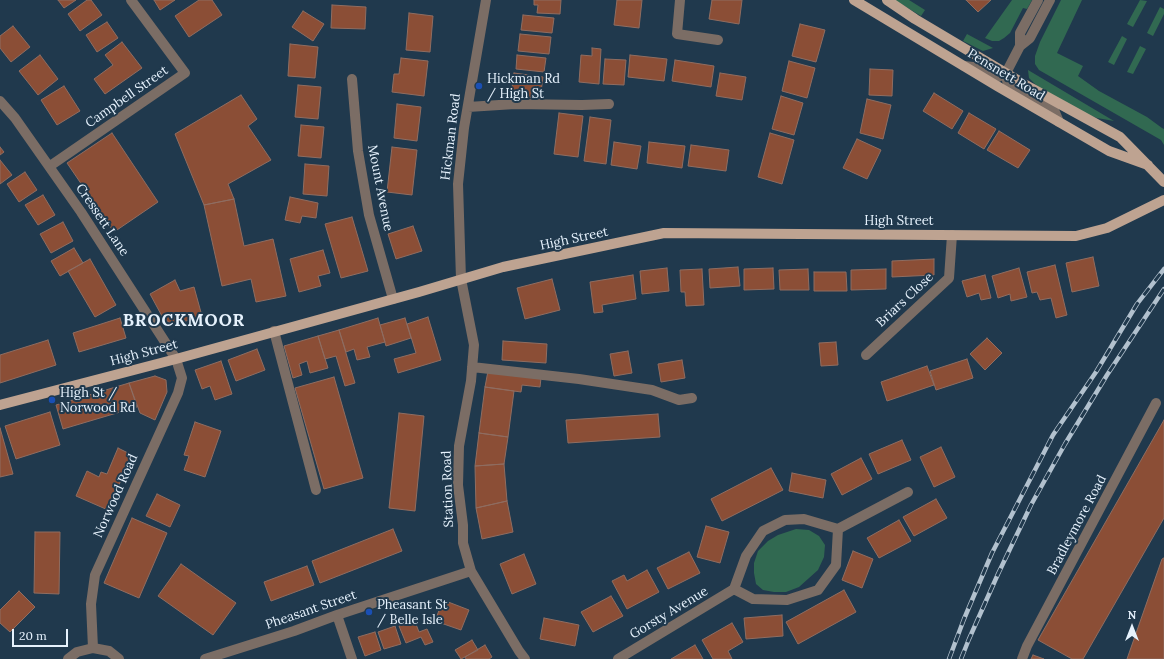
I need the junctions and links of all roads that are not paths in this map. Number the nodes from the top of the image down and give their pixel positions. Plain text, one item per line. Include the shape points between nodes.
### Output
1 (131, 0) edge
2 (486, 0) edge
3 (680, 0) edge
4 (854, 0) edge
5 (887, 0) edge
6 (1038, 0) edge
7 (1050, 0) edge
8 (718, 40) dead end
9 (1020, 46) junction
10 (964, 66) junction
11 (1006, 73) junction
12 (352, 79) dead end
13 (0, 101) edge
14 (608, 104) dead end
15 (468, 107) junction
16 (1059, 122) junction
17 (1148, 165) junction
18 (50, 166) junction
19 (1164, 182) edge
20 (1164, 200) edge
21 (952, 235) junction
22 (461, 279) junction
23 (393, 299) junction
24 (274, 331) junction
25 (866, 355) dead end
26 (176, 359) junction
27 (472, 367) junction
28 (692, 398) dead end
29 (1156, 403) dead end
30 (0, 404) edge
31 (316, 490) dead end
32 (908, 492) dead end
33 (838, 529) junction
34 (471, 571) junction
35 (734, 589) junction
36 (336, 615) junction
37 (93, 648) junction
38 (68, 659) edge
39 (120, 659) edge
40 (205, 659) edge
41 (352, 659) edge
42 (525, 659) edge
43 (618, 659) edge
44 (1022, 659) edge

1 - 18 street, Campbell Street via 185,73
2 - 15 street, Hickman Road
3 - 8 street via 677,34
4 - 10 main road, Pensnett Road
5 - 11 main road, Pensnett Road
6 - 9 street via 1020,34
7 - 9 street via 1030,38
9 - 11 street
10 - 11 street via 982,68 998,76
10 - 16 main road, Pensnett Road
11 - 16 street via 1007,80 1054,110
11 - 17 main road, Pensnett Road via 1120,137
12 - 23 street, Mount Avenue via 358,151 369,215
13 - 18 street, Cressett Lane
14 - 15 street
15 - 22 street, Hickman Road via 458,184
16 - 17 main road, Pensnett Road via 1109,151
17 - 19 main road, Pensnett Road
18 - 26 street, Cressett Lane
20 - 21 main road, High Street via 1107,228 1076,236
21 - 22 main road, High Street via 664,233 503,267
21 - 25 street, Briars Close via 949,278
22 - 23 main road, High Street
22 - 27 street, Station Road via 474,345
23 - 24 main road, High Street
24 - 26 main road, High Street
24 - 31 street
26 - 30 main road, High Street
26 - 37 street, Norwood Road via 182,378 178,393 95,575 91,604
27 - 28 street via 652,390 679,400
27 - 34 street, Station Road via 472,381 459,446 458,485 463,543
29 - 44 street, Bradleymore Road
32 - 33 street
33 - 35 street via 804,519 785,520 763,531 746,556
33 - 35 street via 836,565 818,590 787,600 753,599
34 - 36 street, Pheasant Street
34 - 42 street, Station Road
35 - 43 street, Gorsty Avenue
36 - 40 street, Pheasant Street
36 - 41 street
37 - 38 street via 77,652
37 - 39 street via 108,651

